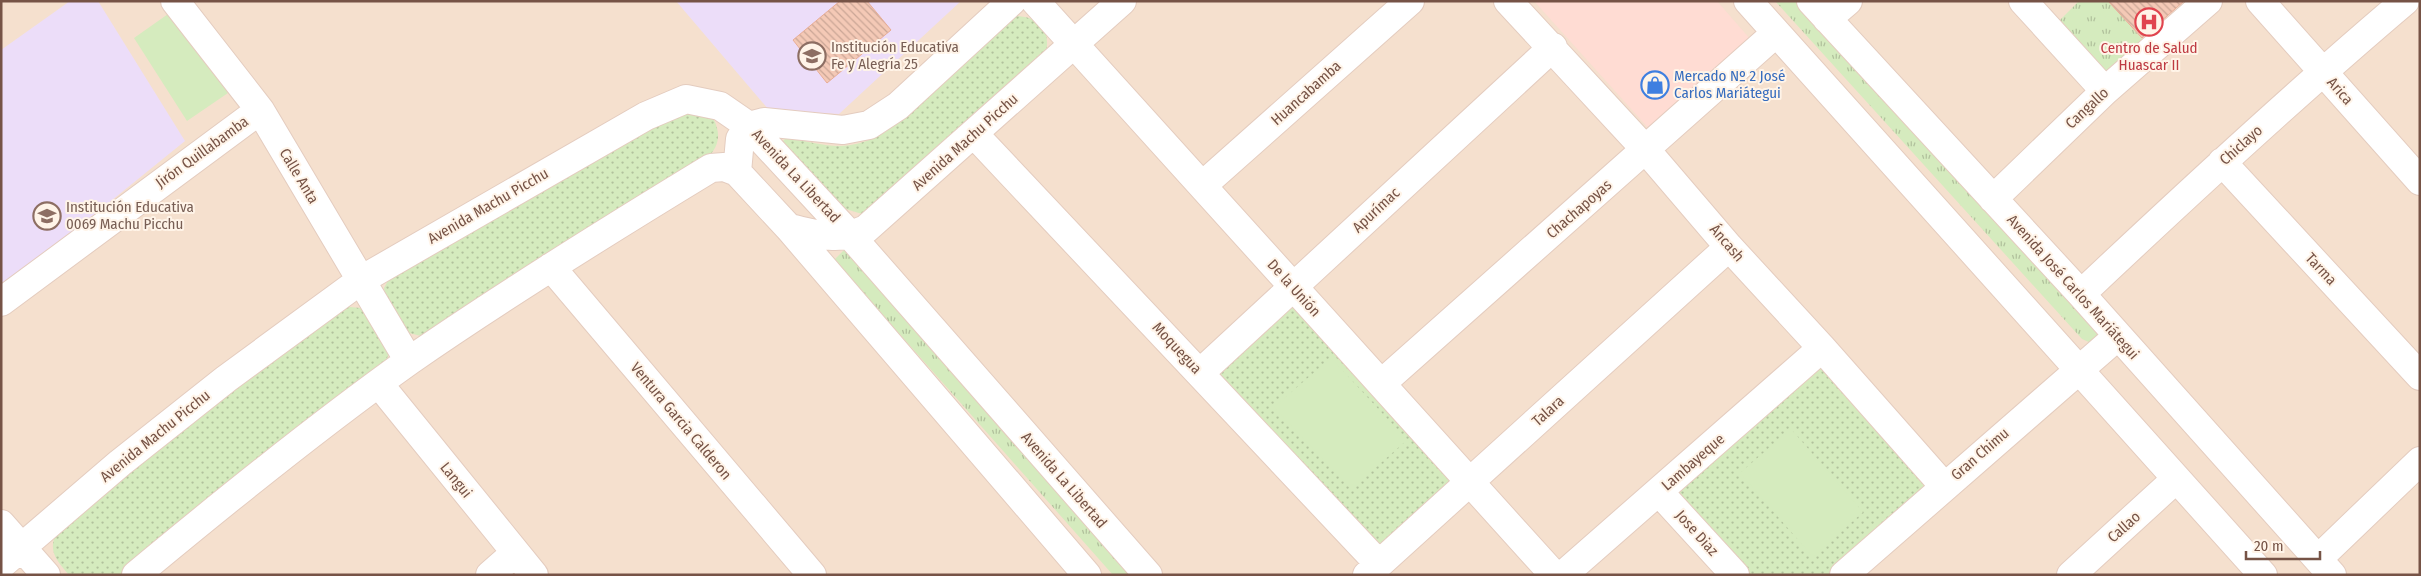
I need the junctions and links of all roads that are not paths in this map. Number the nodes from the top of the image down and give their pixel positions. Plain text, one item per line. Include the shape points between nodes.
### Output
1 (175, 1) edge
2 (1012, 1) edge
3 (1035, 1) edge
4 (1122, 1) edge
5 (1410, 1) edge
6 (1508, 1) edge
7 (1748, 1) edge
8 (1848, 1) edge
9 (2208, 1) edge
10 (2260, 1) edge
11 (2405, 1) edge
12 (2037, 6) edge
13 (1819, 10) edge
14 (1776, 33) junction
15 (1074, 44) junction
16 (1553, 47) junction
17 (2323, 71) junction
18 (2105, 91) junction
19 (260, 110) junction
20 (749, 126) junction
21 (974, 134) junction
22 (1646, 150) junction
23 (2222, 162) junction
24 (736, 172) junction
25 (2420, 181) edge
26 (1203, 185) junction
27 (1993, 199) junction
28 (789, 228) junction
29 (851, 236) junction
30 (1729, 247) junction
31 (551, 268) junction
32 (361, 280) junction
33 (1292, 287) junction
34 (2081, 294) junction
35 (1, 302) edge
36 (2118, 336) junction
37 (1822, 348) junction
38 (410, 361) junction
39 (2078, 369) junction
40 (1200, 373) junction
41 (2420, 376) edge
42 (1382, 383) junction
43 (379, 384) junction
44 (2420, 461) edge
45 (2176, 479) junction
46 (1471, 480) junction
47 (1944, 486) junction
48 (1659, 492) junction
49 (1, 524) edge
50 (22, 547) junction
51 (515, 553) junction
52 (1, 565) edge
53 (2326, 566) edge
54 (1373, 569) edge
55 (46, 575) edge
56 (136, 575) edge
57 (490, 575) edge
58 (534, 575) edge
59 (812, 575) edge
60 (1087, 575) edge
61 (1148, 575) edge
62 (1554, 575) edge
63 (1563, 575) edge
64 (1735, 575) edge
65 (1844, 575) edge
66 (2071, 575) edge
67 (2263, 575) edge

1 - 19 street, Calle Anta
2 - 20 street via 898,106 869,125 842,130 764,122
3 - 15 street, De la Unión
4 - 15 street, Avenida Machu Picchu
5 - 26 street, Huancabamba
6 - 16 street, Áncash
7 - 14 street
8 - 13 street
9 - 18 street, Cangallo
10 - 17 street, Arica
11 - 17 street, Chiclayo
12 - 18 street
13 - 27 street, Avenida José Carlos Mariátegui
14 - 22 street, Chachapoyas
14 - 39 street
15 - 21 street, Avenida Machu Picchu
15 - 26 street, De la Unión
16 - 22 street, Áncash
16 - 33 street, Apurímac
17 - 23 street, Chiclayo
17 - 25 street, Arica
18 - 27 street, Cangallo
19 - 32 street, Calle Anta
19 - 35 street, Jirón Quillabamba
20 - 24 street, Avenida La Libertad via 740,139
20 - 29 street, Avenida La Libertad
20 - 32 street, Avenida Machu Picchu via 720,106 686,99 668,106 637,120
21 - 29 street, Avenida Machu Picchu via 880,218
21 - 40 street, Moquegua
22 - 30 street, Áncash
22 - 42 street, Chachapoyas
23 - 34 street, Chiclayo
23 - 41 street, Tarma
24 - 28 street
24 - 31 street via 724,167 711,168
26 - 33 street, De la Unión
27 - 34 street, Avenida José Carlos Mariátegui
28 - 29 street, Avenida Machu Picchu via 827,236
28 - 60 street
29 - 61 street, Avenida La Libertad
30 - 37 street, Áncash
30 - 46 street, Talara
31 - 38 street
31 - 59 street, Ventura Garcia Calderon
32 - 38 street, Calle Anta
32 - 50 street, Avenida Machu Picchu via 226,379 120,463
33 - 40 street, Apurímac
33 - 42 street, De la Unión
34 - 36 street, Avenida José Carlos Mariátegui
36 - 39 street, Gran Chimu
36 - 53 street, Avenida José Carlos Mariátegui
37 - 47 street, Áncash
37 - 48 street, Lambayeque
38 - 43 street
39 - 45 street
39 - 47 street, Gran Chimu
40 - 54 street, Moquegua
42 - 46 street, De la Unión
43 - 51 street, Langui
43 - 56 street via 243,486
44 - 53 street
45 - 66 street, Callao
45 - 67 street
46 - 54 street, Talara
46 - 62 street, De la Unión
47 - 65 street, Gran Chimu
48 - 63 street, Lambayeque
48 - 64 street, Jose Diaz
49 - 50 street
50 - 52 street, Avenida Machu Picchu
50 - 55 street
51 - 57 street
51 - 58 street, Langui

